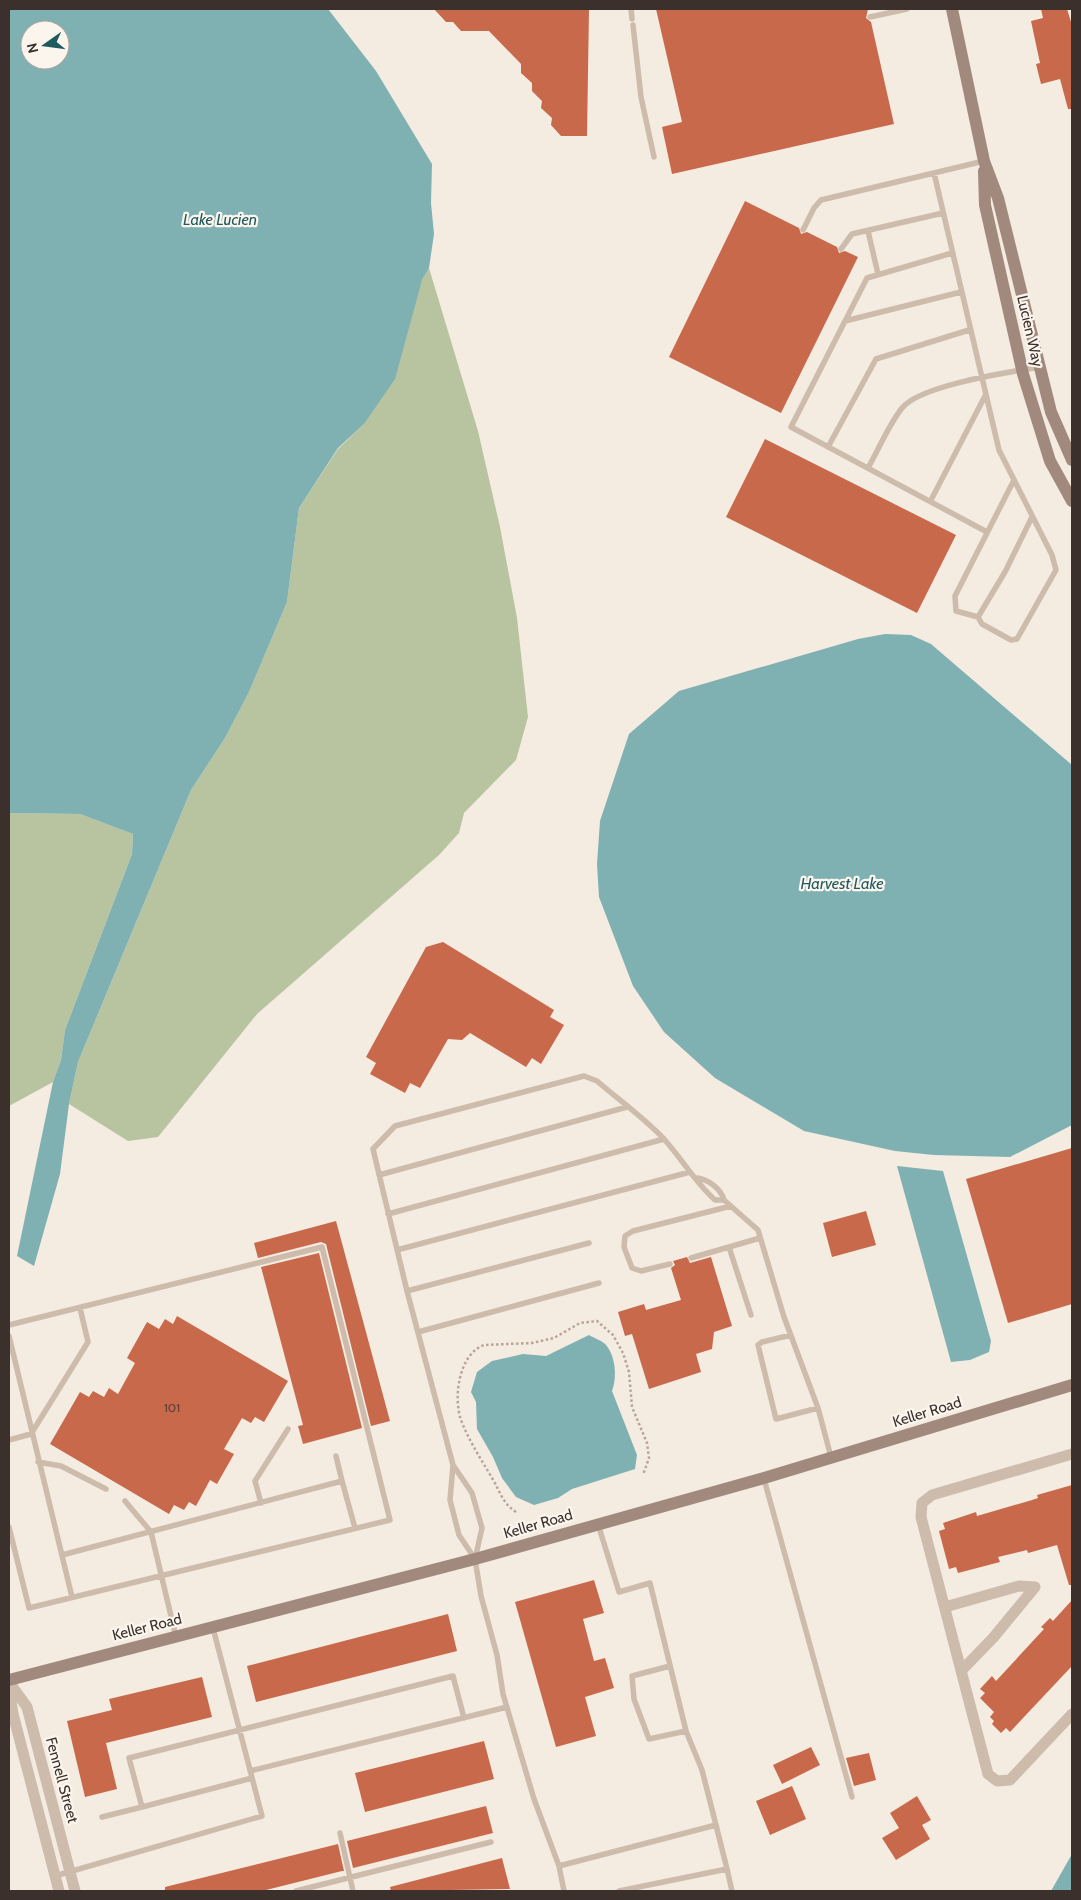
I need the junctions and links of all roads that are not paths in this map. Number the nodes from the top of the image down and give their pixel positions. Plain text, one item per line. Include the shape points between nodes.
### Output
1 (631, 9) edge
2 (907, 9) edge
3 (952, 9) edge
4 (870, 18) dead end
5 (654, 157) dead end
6 (984, 161) junction
7 (934, 173) junction
8 (943, 213) junction
9 (803, 230) dead end
10 (868, 231) junction
11 (841, 249) dead end
12 (952, 253) junction
13 (878, 274) junction
14 (961, 292) junction
15 (845, 321) junction
16 (969, 330) junction
17 (1040, 367) junction
18 (1022, 370) junction
19 (980, 379) junction
20 (985, 396) junction
21 (828, 447) junction
22 (1072, 460) edge
23 (868, 468) junction
24 (1014, 480) junction
25 (931, 500) junction
26 (1072, 501) edge
27 (1032, 517) junction
28 (987, 532) junction
29 (978, 617) junction
30 (627, 1107) junction
31 (664, 1139) junction
32 (690, 1172) junction
33 (379, 1175) junction
34 (698, 1178) junction
35 (724, 1200) junction
36 (731, 1206) junction
37 (388, 1214) junction
38 (760, 1238) junction
39 (589, 1243) dead end
40 (729, 1247) junction
41 (397, 1250) junction
42 (691, 1258) dead end
43 (670, 1264) dead end
44 (599, 1283) dead end
45 (407, 1291) junction
46 (80, 1308) junction
47 (751, 1315) dead end
48 (9, 1325) edge
49 (418, 1332) junction
50 (791, 1335) junction
51 (9, 1336) edge
52 (1072, 1385) edge
53 (818, 1408) junction
54 (288, 1429) dead end
55 (31, 1434) junction
56 (9, 1440) edge
57 (1072, 1454) edge
58 (336, 1456) dead end
59 (831, 1457) junction
60 (38, 1462) junction
61 (453, 1465) junction
62 (764, 1478) junction
63 (342, 1481) junction
64 (106, 1489) dead end
65 (125, 1501) dead end
66 (261, 1503) junction
67 (598, 1523) junction
68 (9, 1527) edge
69 (354, 1528) junction
70 (151, 1532) junction
71 (62, 1556) junction
72 (475, 1559) junction
73 (161, 1575) junction
74 (72, 1597) junction
75 (945, 1607) junction
76 (212, 1627) junction
77 (176, 1637) junction
78 (670, 1666) junction
79 (961, 1671) junction
80 (9, 1681) edge
81 (9, 1690) edge
82 (507, 1707) junction
83 (1072, 1714) edge
84 (464, 1718) junction
85 (239, 1729) junction
86 (686, 1731) junction
87 (251, 1774) junction
88 (852, 1797) dead end
89 (142, 1807) junction
90 (102, 1817) dead end
91 (716, 1825) junction
92 (340, 1832) dead end
93 (491, 1842) dead end
94 (558, 1866) junction
95 (727, 1869) junction
96 (70, 1873) junction
97 (55, 1876) junction
98 (350, 1878) junction
99 (59, 1891) edge
100 (75, 1891) edge
101 (296, 1891) edge
102 (353, 1891) edge
103 (564, 1891) edge
104 (619, 1891) edge
105 (732, 1891) edge

1 - 5 lane via 641,97
2 - 4 lane
3 - 6 street, Lucien Way
6 - 7 lane
6 - 17 street, Lucien Way via 998,198
6 - 18 street, Lucien Way via 985,205
7 - 8 lane
7 - 9 lane via 821,200
8 - 10 lane
8 - 12 lane
10 - 11 lane via 852,234
10 - 13 lane
12 - 13 lane
12 - 14 lane
13 - 15 lane via 867,278
14 - 15 lane
14 - 16 lane
15 - 21 lane via 791,428
16 - 19 lane
16 - 21 lane via 876,359
17 - 18 lane
17 - 22 street, Lucien Way via 1052,412
18 - 19 lane
18 - 26 street, Lucien Way via 1050,461
19 - 20 lane
19 - 23 lane via 916,396 903,407
20 - 24 lane via 998,450
20 - 25 lane
21 - 23 lane
23 - 25 lane
24 - 27 lane
24 - 28 lane
25 - 28 lane
27 - 29 lane
27 - 29 lane via 1052,555 1056,570 1018,639 1011,640 982,624
28 - 29 lane via 955,596 956,611
30 - 31 lane
30 - 33 lane
30 - 33 lane via 597,1081 584,1076 395,1126 373,1149
31 - 32 lane
31 - 37 lane
32 - 34 lane
32 - 41 lane
33 - 37 lane
34 - 35 lane via 706,1179 722,1193
34 - 35 lane via 700,1187 715,1200
35 - 36 lane
36 - 38 lane via 752,1223
36 - 43 lane via 633,1231 625,1236 624,1247 632,1268 641,1271
37 - 41 lane
38 - 40 lane
38 - 50 lane
39 - 45 lane
40 - 42 lane
40 - 47 lane
41 - 45 lane
44 - 49 lane
45 - 49 lane
46 - 48 lane
46 - 55 lane via 88,1342
46 - 69 lane via 322,1247 390,1520
49 - 61 lane
50 - 53 lane
50 - 53 lane via 758,1345 776,1419
51 - 55 lane
52 - 59 street, Keller Road
53 - 59 lane
54 - 66 lane via 255,1481
55 - 56 lane
55 - 60 lane
57 - 75 street via 932,1495 922,1503 921,1517
58 - 63 lane
59 - 62 street, Keller Road
60 - 64 lane via 61,1466
60 - 71 lane
61 - 72 lane via 450,1500 459,1534
61 - 72 lane via 472,1493 482,1528
62 - 67 street, Keller Road
62 - 88 lane
63 - 66 lane
63 - 69 lane
65 - 70 lane
66 - 70 lane
67 - 72 street, Keller Road
67 - 78 lane via 619,1592 650,1583
68 - 74 lane via 30,1608
69 - 73 lane
70 - 71 lane
70 - 73 lane
71 - 74 lane
72 - 76 street, Keller Road
72 - 82 lane
73 - 74 lane
73 - 77 lane
75 - 79 street
75 - 79 street via 1019,1586 1035,1587
76 - 77 street, Keller Road
76 - 85 lane
77 - 80 street, Keller Road
78 - 86 lane
78 - 86 lane via 632,1676 634,1699 649,1738
79 - 83 street via 988,1774 997,1782 1010,1780
80 - 96 street, Fennell Street via 27,1707
81 - 97 street, Fennell Street
82 - 84 lane
82 - 94 lane
84 - 85 lane via 453,1676
84 - 87 lane
85 - 87 lane
85 - 89 lane via 129,1758
86 - 91 lane via 702,1770
87 - 89 lane
87 - 96 lane via 262,1816
89 - 90 lane
91 - 94 lane
91 - 95 lane
92 - 98 lane
93 - 98 lane
94 - 103 lane
95 - 104 lane
95 - 105 lane
96 - 97 lane
96 - 100 street, Fennell Street
97 - 99 street, Fennell Street
98 - 101 lane
98 - 102 lane

